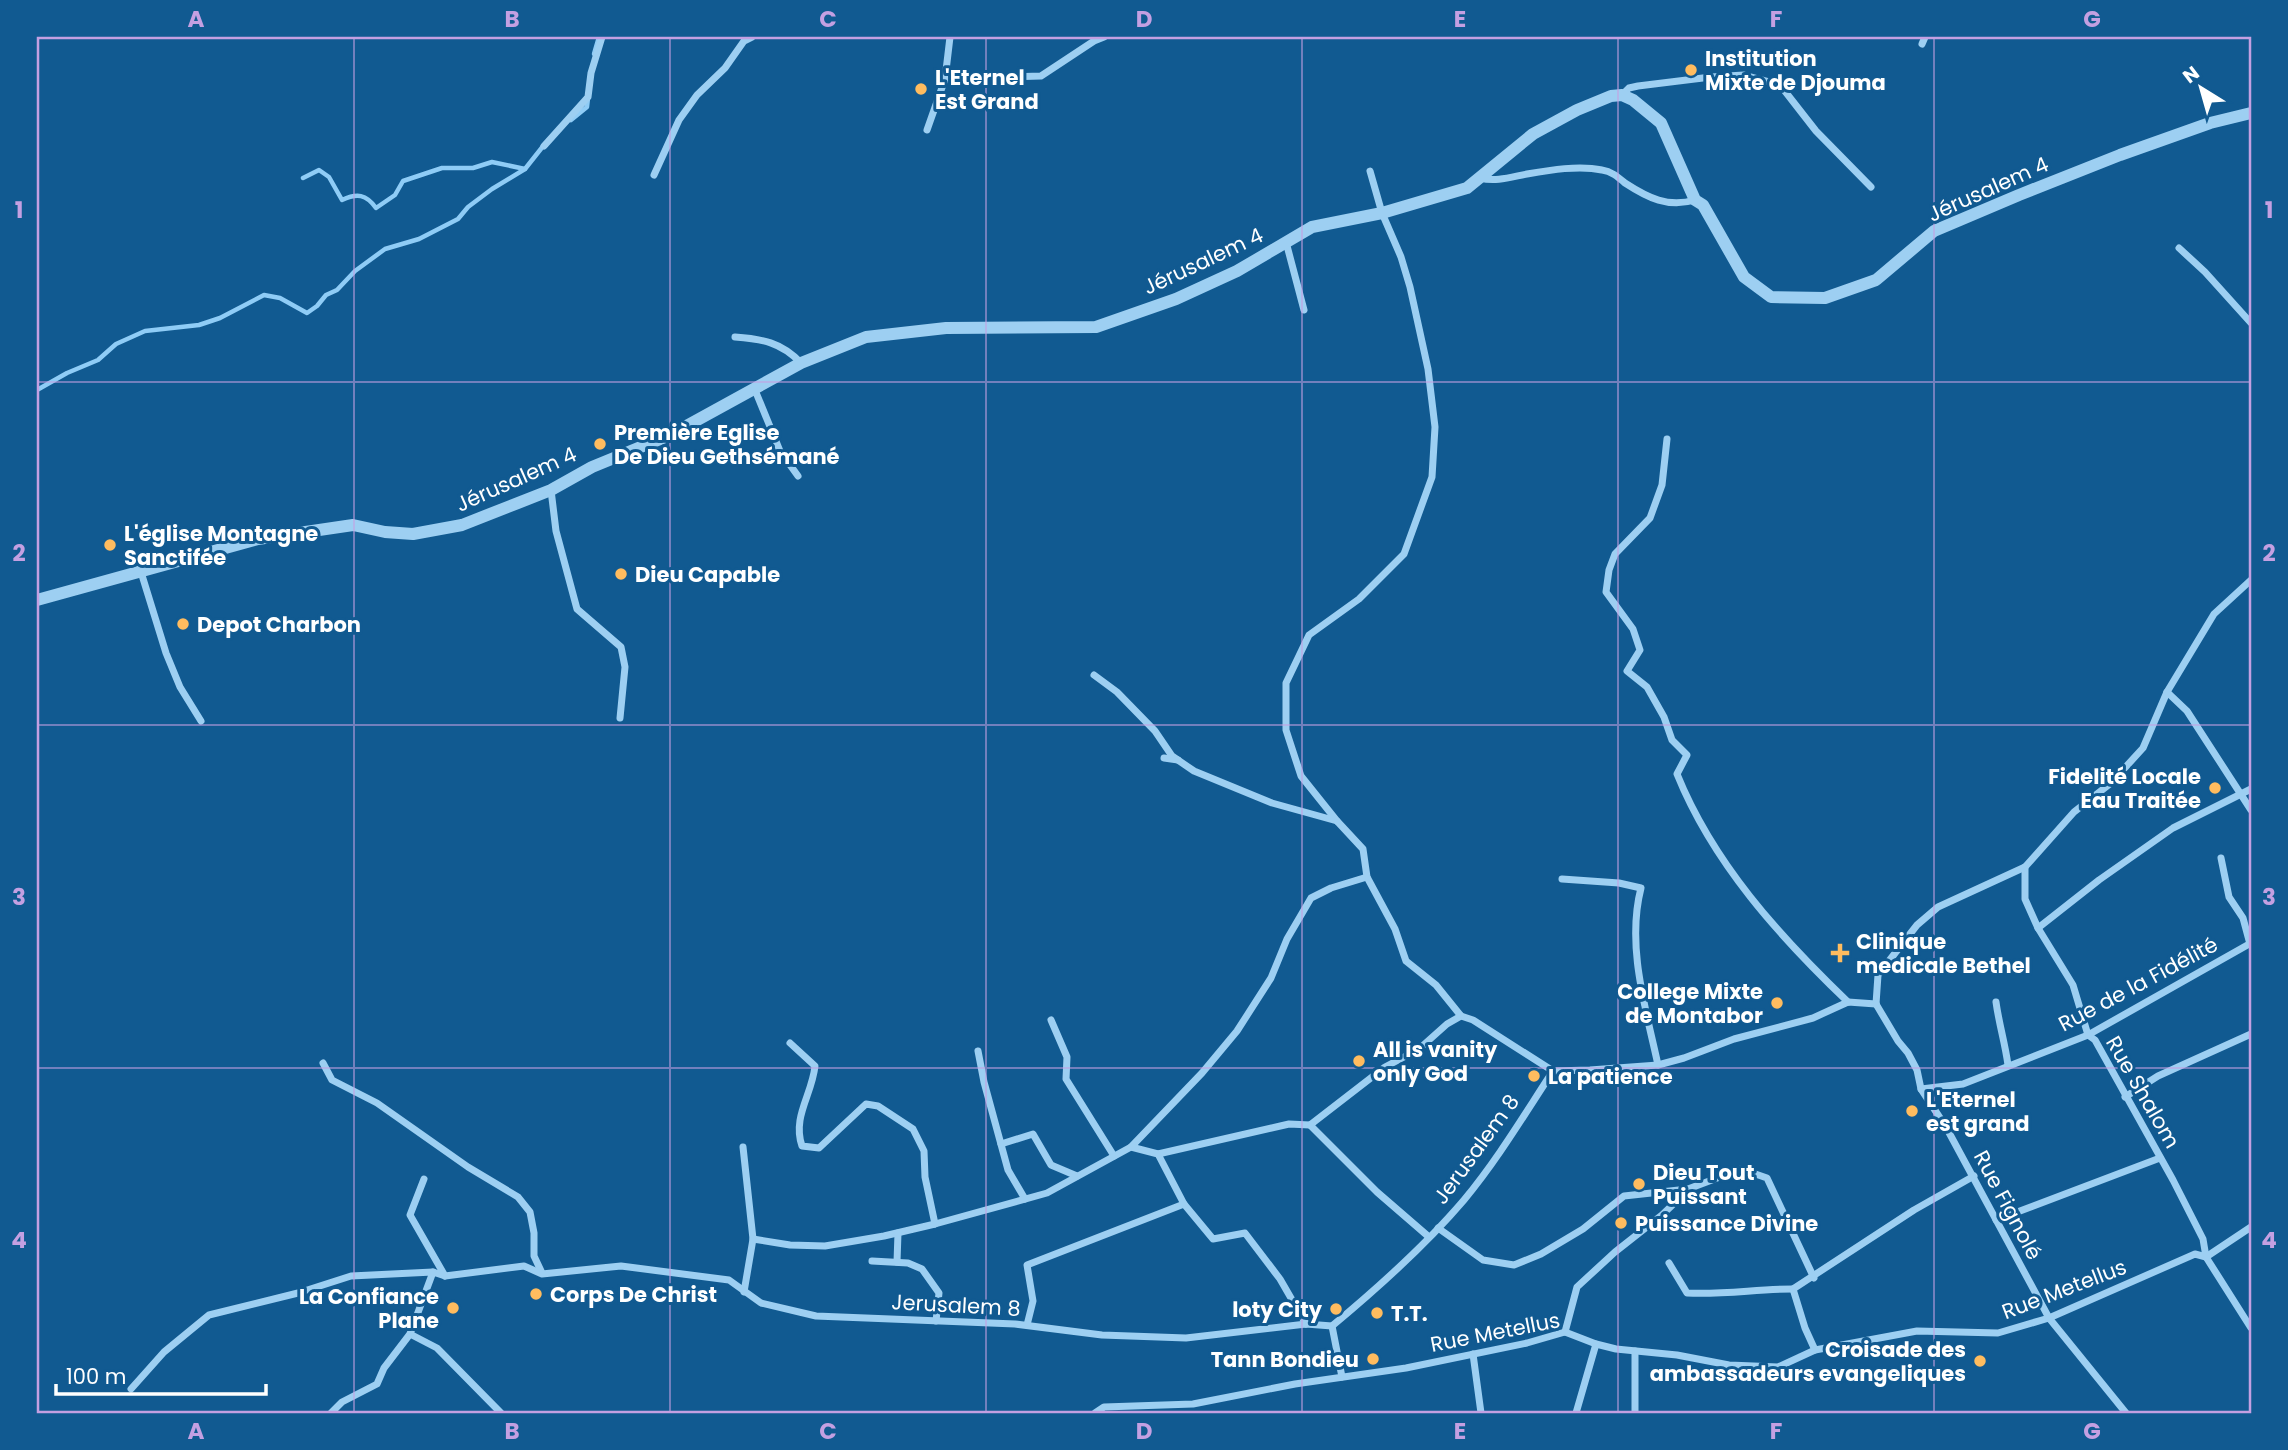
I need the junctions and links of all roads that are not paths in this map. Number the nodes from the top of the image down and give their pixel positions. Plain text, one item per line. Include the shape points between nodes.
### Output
1 (603, 37) edge
2 (752, 37) edge
3 (950, 37) edge
4 (1104, 37) edge
5 (945, 79) junction
6 (1622, 95) junction
7 (2251, 113) edge
8 (927, 130) dead end
9 (544, 146) dead end
10 (1370, 172) dead end
11 (654, 175) dead end
12 (1479, 178) junction
13 (1871, 187) dead end
14 (1695, 200) junction
15 (1382, 213) junction
16 (1286, 242) junction
17 (2179, 248) dead end
18 (1304, 310) dead end
19 (2251, 323) edge
20 (735, 337) dead end
21 (802, 363) junction
22 (755, 390) junction
23 (1667, 439) dead end
24 (798, 476) dead end
25 (551, 490) junction
26 (141, 572) junction
27 (2251, 580) edge
28 (37, 600) edge
29 (1094, 675) dead end
30 (2167, 692) junction
31 (620, 718) dead end
32 (201, 722) dead end
33 (1164, 758) dead end
34 (1179, 761) junction
35 (2251, 789) edge
36 (2242, 794) junction
37 (2251, 810) edge
38 (1337, 821) junction
39 (2221, 858) dead end
40 (2025, 867) junction
41 (1367, 877) junction
42 (1562, 879) dead end
43 (2038, 928) junction
44 (2251, 943) edge
45 (1847, 1002) junction
46 (1996, 1002) dead end
47 (1876, 1004) junction
48 (1461, 1016) junction
49 (1051, 1020) dead end
50 (2251, 1034) edge
51 (2088, 1035) junction
52 (790, 1043) dead end
53 (978, 1051) dead end
54 (323, 1063) dead end
55 (1658, 1065) junction
56 (2008, 1065) junction
57 (1553, 1071) junction
58 (1921, 1088) junction
59 (2126, 1097) junction
60 (1310, 1125) junction
61 (1001, 1144) junction
62 (743, 1147) dead end
63 (1131, 1147) junction
64 (1158, 1154) junction
65 (1114, 1156) junction
66 (2160, 1158) junction
67 (1077, 1176) junction
68 (1974, 1176) junction
69 (424, 1180) dead end
70 (1688, 1189) junction
71 (1025, 1199) junction
72 (1184, 1204) junction
73 (1996, 1220) junction
74 (935, 1224) junction
75 (2251, 1227) edge
76 (1438, 1228) junction
77 (898, 1233) junction
78 (1429, 1237) junction
79 (752, 1239) junction
80 (2206, 1257) junction
81 (872, 1261) dead end
82 (897, 1262) junction
83 (1669, 1263) dead end
84 (433, 1272) junction
85 (542, 1274) junction
86 (445, 1276) junction
87 (1814, 1278) junction
88 (1793, 1289) junction
89 (744, 1292) junction
90 (2049, 1318) junction
91 (936, 1321) junction
92 (1306, 1324) junction
93 (1027, 1325) junction
94 (1332, 1326) junction
95 (2251, 1328) edge
96 (1565, 1332) junction
97 (410, 1334) junction
98 (1595, 1344) junction
99 (1815, 1350) junction
100 (1635, 1351) junction
101 (1473, 1354) junction
102 (1342, 1377) junction
103 (131, 1389) dead end
104 (331, 1413) edge
105 (501, 1413) edge
106 (1095, 1413) edge
107 (1481, 1413) edge
108 (1576, 1413) edge
109 (1635, 1413) edge
110 (2126, 1413) edge

1 - 9 street via 588,97
2 - 11 street via 679,120
3 - 5 street
4 - 5 street via 1041,76
5 - 8 street
6 - 12 street, Jérusalem 4 via 1577,110 1533,134
6 - 13 street via 1638,86 1711,77 1744,75 1780,85 1816,131
6 - 14 street, Jérusalem 4 via 1661,123
7 - 14 street, Jérusalem 4 via 2120,155 1946,226 1876,280 1825,298 1771,298 1744,277 1703,205
10 - 15 street
12 - 14 street via 1492,181 1595,169 1608,171 1654,199 1682,204
12 - 15 street, Jérusalem 4 via 1467,188
15 - 16 street, Jérusalem 4 via 1312,227
15 - 38 street via 1410,287 1428,369 1435,427 1432,477 1404,554 1359,599 1309,635 1286,682 1286,730 1301,776
16 - 18 street
16 - 21 street, Jérusalem 4 via 1176,299 1096,327 946,328 866,337
17 - 19 street
20 - 21 street via 767,340
21 - 22 street, Jérusalem 4
22 - 24 street via 780,451
22 - 25 street, Jérusalem 4
23 - 45 street via 1662,485 1650,518 1615,554 1609,570 1606,592 1633,629 1640,650 1628,671 1647,687 1672,740 1687,755 1677,774 1707,838 1758,907
25 - 26 street, Jérusalem 4 via 462,525 413,534 352,525 258,539
25 - 31 street via 556,531 577,609 621,647 625,667
26 - 28 street, Jérusalem 4
26 - 32 street via 170,664
27 - 30 street via 2214,614
29 - 34 street via 1117,692
30 - 36 street via 2186,711
30 - 40 street via 2143,748 2111,783 2074,812
33 - 34 street
34 - 38 street via 1272,803
35 - 36 street
36 - 37 street
36 - 43 street via 2173,828
38 - 41 street via 1363,849
39 - 44 street via 2229,897 2244,918
40 - 43 street, Rue Shalom via 2025,900
40 - 47 street via 1938,907 1917,925 1878,975
41 - 48 street via 1406,961 1437,985
41 - 63 street via 1311,898 1271,978 1237,1031
42 - 55 street via 1640,888 1636,952
43 - 51 street, Rue Shalom via 2073,985
44 - 51 street, Rue de la Fidélité
45 - 47 street
45 - 55 street via 1813,1018
46 - 56 street
47 - 58 street, Rue Fignolé via 1908,1053
48 - 57 street
48 - 60 street
49 - 65 street via 1067,1056 1066,1079
50 - 59 street via 2158,1076
51 - 56 street, Rue de la Fidélité
51 - 59 street, Rue Shalom
52 - 74 street via 815,1066 797,1132 802,1146 819,1148 866,1104 878,1106 913,1129 924,1151
53 - 61 street
54 - 85 street via 332,1080 377,1103 518,1197 530,1212 534,1256
55 - 57 street
56 - 58 street, Rue de la Fidélité via 1963,1084
57 - 76 street, Jerusalem 8 via 1510,1138
58 - 68 street, Rue Fignolé
59 - 66 street, Rue Shalom
60 - 64 street via 1289,1124
60 - 78 street
61 - 67 street via 1032,1134 1051,1165
61 - 71 street via 1008,1170
62 - 79 street
63 - 64 street
63 - 65 street
64 - 72 street
65 - 67 street
66 - 73 street
66 - 80 street, Rue Shalom via 2203,1238
67 - 71 street
68 - 73 street, Rue Fignolé
68 - 87 street via 1914,1210
69 - 86 street via 410,1215
70 - 76 street via 1624,1196 1583,1229 1514,1265 1483,1260
70 - 87 street via 1741,1169 1767,1178
70 - 96 street via 1577,1287
71 - 74 street
72 - 92 street via 1213,1239 1245,1233
72 - 93 street via 1027,1265 1033,1301
73 - 90 street, Rue Fignolé
74 - 77 street
75 - 80 street, Rue Metellus
76 - 78 street, Jerusalem 8
77 - 79 street via 825,1245
77 - 82 street
78 - 94 street, Jerusalem 8 via 1393,1276
79 - 89 street
80 - 90 street, Rue Metellus via 2195,1254
80 - 95 street, Rue Shalom
81 - 82 street
82 - 91 street via 922,1269 939,1293
83 - 88 street via 1687,1293
84 - 86 street, Jerusalem 8
84 - 97 street
84 - 103 street via 351,1276 209,1315 164,1352
85 - 86 street, Jerusalem 8 via 524,1266
85 - 89 street, Jerusalem 8 via 621,1266 729,1280
87 - 88 street
88 - 99 street
89 - 91 street, Jerusalem 8 via 761,1303 816,1316
90 - 99 street, Rue Metellus via 1998,1333 1917,1331
90 - 110 street, Rue Fignolé
91 - 93 street, Jerusalem 8
92 - 93 street, Jerusalem 8 via 1186,1338 1102,1335
92 - 94 street, Jerusalem 8
94 - 102 street
96 - 98 street, Rue Metellus
96 - 101 street, Rue Metellus
97 - 104 street via 377,1384
97 - 105 street via 437,1348
98 - 100 street, Rue Metellus
98 - 108 street
99 - 100 street, Rue Metellus via 1778,1367
100 - 109 street
101 - 102 street, Rue Metellus
101 - 107 street
102 - 106 street, Rue Metellus via 1193,1404 1104,1407

